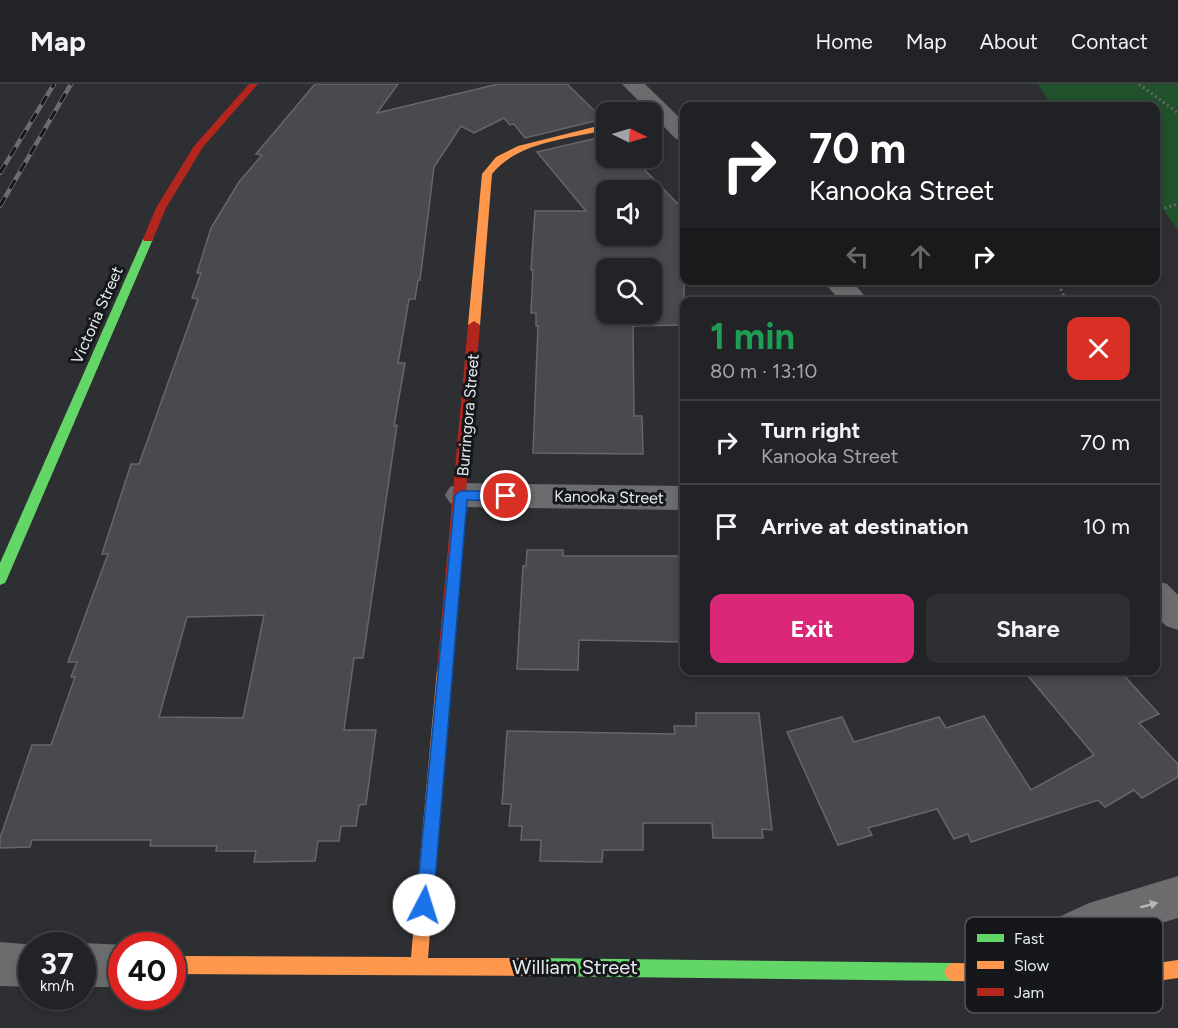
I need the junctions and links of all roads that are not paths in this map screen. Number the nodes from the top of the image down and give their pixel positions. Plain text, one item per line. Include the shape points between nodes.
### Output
1 (254, 84) edge
2 (633, 84) edge
3 (647, 102) edge
4 (662, 118) edge
5 (596, 129) edge
6 (680, 131) edge
7 (840, 285) edge
8 (851, 297) edge
9 (461, 495) junction
10 (680, 498) edge
11 (0, 579) edge
12 (1160, 599) edge
13 (1178, 616) edge
14 (1178, 897) edge
15 (1111, 917) edge
16 (0, 964) edge
17 (18, 965) edge
18 (186, 965) edge
19 (419, 966) junction
20 (1178, 969) edge
21 (1163, 971) edge
22 (965, 974) edge

1 - 11 street, Victoria Street via 198,146 161,208
2 - 3 street
4 - 6 street
5 - 9 street, Burringora Street via 521,148 499,159 487,174
7 - 8 street
9 - 10 street, Kanooka Street
9 - 19 street, Burringora Street
12 - 13 street
15 -> 14 street, William Street
16 - 17 street
18 - 19 street, William Street
19 - 22 street, William Street
20 - 21 street, William Street

